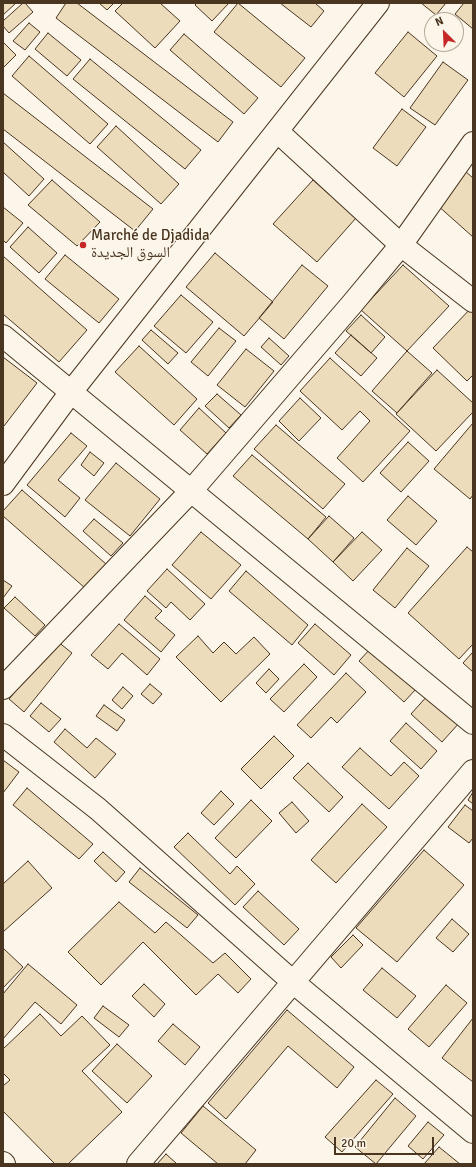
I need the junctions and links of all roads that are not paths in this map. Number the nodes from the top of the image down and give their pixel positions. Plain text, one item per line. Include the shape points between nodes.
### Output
1 (378, 3) edge
2 (277, 131) junction
3 (473, 143) edge
4 (401, 245) junction
5 (473, 301) edge
6 (3, 336) edge
7 (71, 392) junction
8 (3, 484) edge
9 (191, 492) junction
10 (3, 688) edge
11 (473, 723) edge
12 (3, 735) edge
13 (473, 772) edge
14 (293, 982) junction
15 (473, 1132) edge
16 (138, 1164) edge

1 - 2 street
2 - 4 street
2 - 7 street
3 - 4 street
4 - 5 street
4 - 9 street
6 - 7 street
7 - 8 street
7 - 9 street
9 - 10 street
9 - 11 street
12 - 14 street via 98,809
13 - 14 street
14 - 15 street
14 - 16 street

